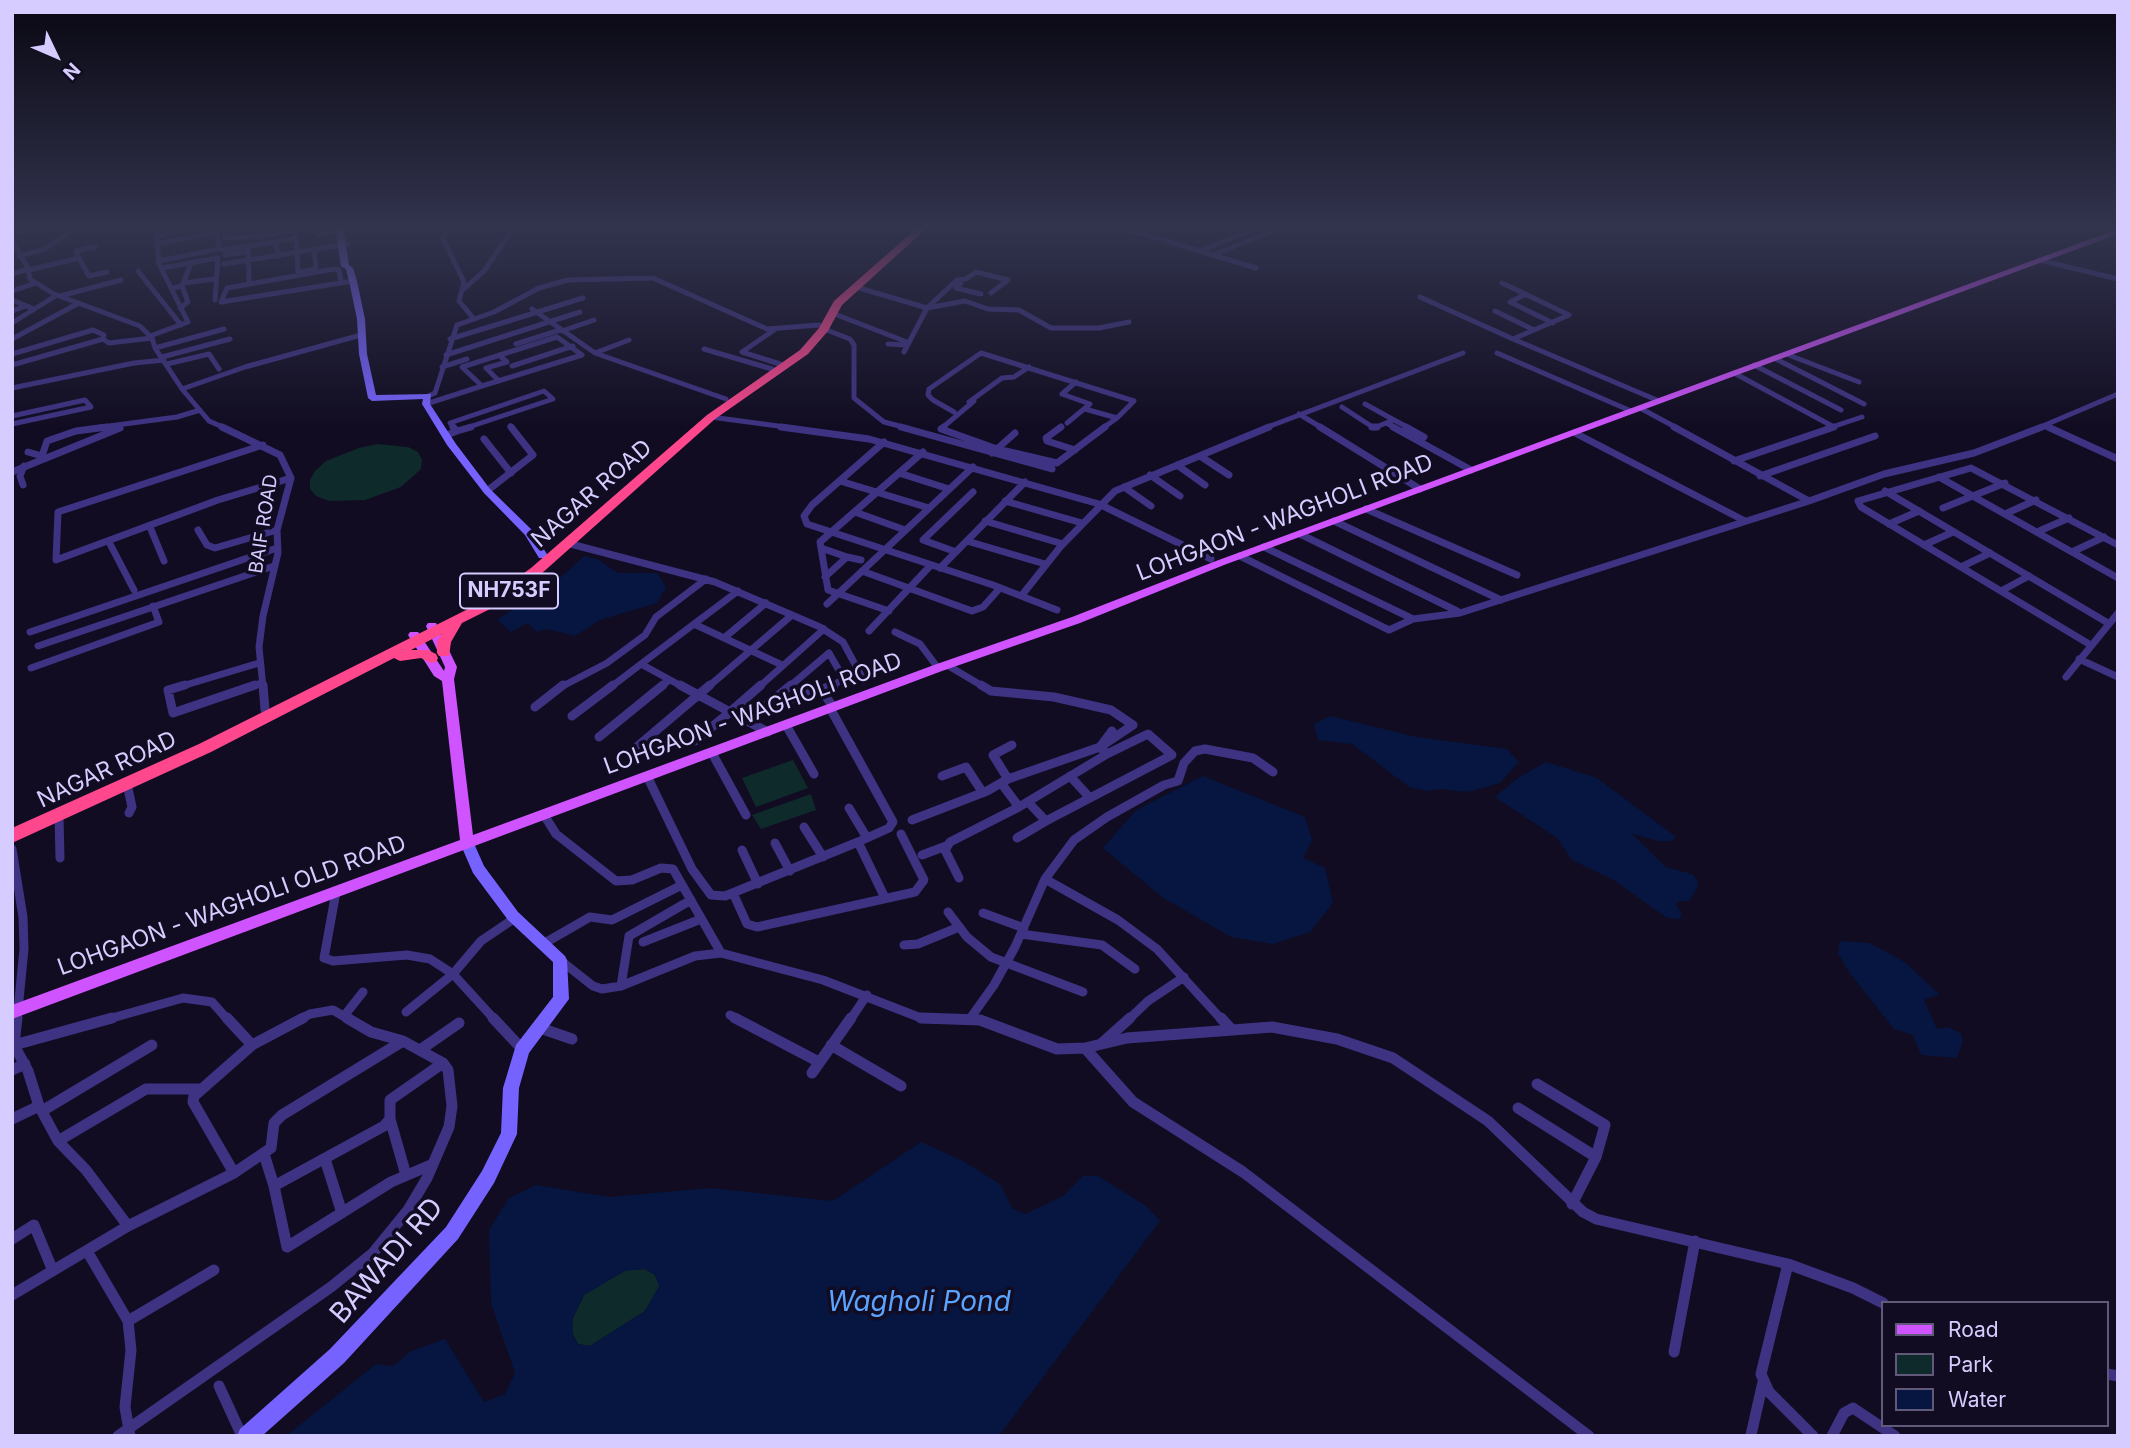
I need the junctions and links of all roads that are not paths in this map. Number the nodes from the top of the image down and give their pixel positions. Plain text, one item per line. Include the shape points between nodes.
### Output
1 (65, 295) edge
2 (157, 295) edge
3 (175, 295) edge
4 (185, 295) edge
5 (215, 295) edge
6 (223, 295) edge
7 (272, 295) edge
8 (355, 295) edge
9 (463, 295) edge
10 (527, 295) edge
11 (688, 295) edge
12 (840, 295) edge
13 (849, 295) edge
14 (882, 295) edge
15 (941, 295) edge
16 (1525, 295) edge
17 (1527, 295) edge
18 (1946, 295) edge
19 (58, 296) junction
20 (1420, 296) dead end
21 (583, 298) dead end
22 (12, 300) edge
23 (215, 300) dead end
24 (79, 303) junction
25 (26, 306) junction
26 (180, 308) junction
27 (927, 308) junction
28 (34, 309) junction
29 (12, 310) edge
30 (534, 311) junction
31 (1495, 311) dead end
32 (1530, 312) junction
33 (580, 313) dead end
34 (832, 313) junction
35 (29, 318) dead end
36 (474, 318) junction
37 (1510, 318) junction
38 (45, 319) junction
39 (594, 320) dead end
40 (550, 322) junction
41 (1129, 322) dead end
42 (12, 323) edge
43 (1553, 323) junction
44 (181, 325) junction
45 (821, 327) junction
46 (224, 329) dead end
47 (561, 330) junction
48 (774, 330) junction
49 (1534, 330) junction
50 (361, 335) junction
51 (151, 337) junction
52 (12, 339) edge
53 (103, 339) junction
54 (230, 339) dead end
55 (450, 339) junction
56 (1513, 339) junction
57 (629, 340) dead end
58 (907, 343) junction
59 (888, 344) dead end
60 (573, 346) junction
61 (155, 348) junction
62 (704, 349) dead end
63 (904, 352) dead end
64 (1463, 353) dead end
65 (1497, 353) dead end
66 (12, 354) edge
67 (595, 354) junction
68 (1786, 354) junction
69 (446, 355) junction
70 (499, 355) junction
71 (1774, 358) junction
72 (164, 361) junction
73 (509, 364) junction
74 (12, 365) edge
75 (1754, 365) junction
76 (776, 366) junction
77 (442, 367) junction
78 (1029, 367) junction
79 (219, 369) dead end
80 (489, 371) junction
81 (1734, 373) junction
82 (469, 376) junction
83 (499, 381) junction
84 (1076, 382) junction
85 (1859, 382) dead end
86 (482, 386) junction
87 (12, 388) edge
88 (182, 389) junction
89 (2118, 394) edge
90 (726, 399) junction
91 (427, 400) junction
92 (974, 401) dead end
93 (1659, 401) junction
94 (1365, 404) dead end
95 (1864, 404) dead end
96 (496, 407) junction
97 (1342, 407) dead end
98 (1085, 409) junction
99 (200, 410) junction
100 (1636, 410) junction
101 (1841, 410) dead end
102 (954, 412) junction
103 (1299, 414) junction
104 (12, 416) edge
105 (504, 416) junction
106 (711, 417) junction
107 (1862, 417) dead end
108 (1116, 418) junction
109 (1394, 420) junction
110 (132, 423) junction
111 (1386, 423) junction
112 (12, 424) edge
113 (510, 426) dead end
114 (2046, 426) junction
115 (1834, 427) junction
116 (458, 432) junction
117 (1015, 433) dead end
118 (1575, 433) junction
119 (924, 434) junction
120 (447, 435) junction
121 (1875, 436) dead end
122 (1424, 437) dead end
123 (484, 439) dead end
124 (884, 442) junction
125 (263, 445) junction
126 (1075, 450) junction
127 (994, 451) junction
128 (27, 452) dead end
129 (923, 452) junction
130 (1200, 456) junction
131 (2118, 459) edge
132 (1734, 461) junction
133 (1177, 465) junction
134 (24, 466) junction
135 (973, 467) junction
136 (1052, 470) dead end
137 (1471, 470) junction
138 (12, 472) edge
139 (1894, 472) junction
140 (511, 473) junction
141 (899, 473) junction
142 (1150, 475) junction
143 (1229, 475) dead end
144 (1760, 476) junction
145 (1940, 477) junction
146 (291, 478) junction
147 (840, 481) junction
148 (1025, 482) junction
149 (1912, 483) junction
150 (2005, 483) junction
151 (23, 485) dead end
152 (1205, 485) dead end
153 (1124, 487) junction
154 (949, 489) junction
155 (1420, 489) junction
156 (488, 491) junction
157 (1885, 491) junction
158 (973, 492) dead end
159 (876, 493) junction
160 (1180, 496) dead end
161 (1974, 496) junction
162 (2036, 500) junction
163 (1005, 501) junction
164 (1809, 501) junction
165 (1099, 504) junction
166 (1151, 506) dead end
167 (929, 508) junction
168 (1943, 508) dead end
169 (1366, 509) junction
170 (1919, 511) junction
171 (855, 512) junction
172 (2005, 514) junction
173 (2069, 518) junction
174 (985, 521) junction
175 (1334, 521) junction
176 (1745, 522) junction
177 (1082, 523) junction
178 (1889, 524) junction
179 (150, 527) junction
180 (198, 530) dead end
181 (277, 530) junction
182 (905, 530) junction
183 (830, 532) junction
184 (1954, 532) junction
185 (2037, 532) junction
186 (1300, 534) junction
187 (2104, 537) junction
188 (967, 541) junction
189 (109, 542) junction
190 (567, 543) junction
191 (1063, 544) junction
192 (1924, 545) junction
193 (2118, 545) edge
194 (1264, 547) junction
195 (277, 548) junction
196 (821, 548) junction
197 (884, 550) junction
198 (956, 552) junction
199 (2072, 552) junction
200 (1990, 553) junction
201 (543, 556) junction
202 (847, 556) junction
203 (1240, 556) junction
204 (1211, 559) dead end
205 (861, 560) dead end
206 (164, 561) dead end
207 (1045, 564) junction
208 (930, 565) junction
209 (274, 566) junction
210 (1961, 567) junction
211 (940, 568) junction
212 (862, 571) junction
213 (1517, 575) dead end
214 (2116, 575) edge
215 (2029, 576) junction
216 (825, 577) junction
217 (706, 579) junction
218 (911, 587) junction
219 (1000, 588) junction
220 (134, 590) dead end
221 (738, 591) junction
222 (2001, 591) junction
223 (838, 594) junction
224 (1022, 595) junction
225 (1501, 600) junction
226 (766, 603) junction
227 (827, 604) dead end
228 (153, 606) junction
229 (1057, 610) dead end
230 (889, 611) junction
231 (1460, 612) junction
232 (2118, 613) edge
233 (792, 615) junction
234 (466, 618) junction
235 (1413, 619) junction
236 (2109, 623) junction
237 (694, 624) junction
238 (824, 629) junction
239 (434, 630) junction
240 (869, 631) dead end
241 (30, 632) dead end
242 (895, 632) dead end
243 (724, 638) junction
244 (417, 639) junction
245 (2090, 644) junction
246 (38, 646) dead end
247 (749, 650) junction
248 (438, 655) junction
249 (2079, 659) junction
250 (259, 663) junction
251 (641, 664) junction
252 (782, 665) junction
253 (371, 666) junction
254 (942, 666) junction
255 (31, 668) dead end
256 (2066, 677) dead end
257 (2118, 677) edge
258 (669, 680) junction
259 (864, 681) dead end
260 (261, 683) junction
261 (821, 689) junction
262 (699, 696) junction
263 (535, 707) dead end
264 (763, 708) junction
265 (831, 708) junction
266 (265, 710) junction
267 (730, 712) junction
268 (572, 716) dead end
269 (748, 722) junction
270 (786, 725) junction
271 (1112, 731) dead end
272 (768, 732) junction
273 (599, 737) dead end
274 (695, 741) dead end
275 (1013, 745) dead end
276 (1100, 747) junction
277 (632, 751) dead end
278 (712, 753) junction
279 (1107, 754) junction
280 (1273, 772) dead end
281 (814, 774) dead end
282 (647, 776) junction
283 (942, 776) dead end
284 (1070, 776) junction
285 (1004, 781) junction
286 (127, 784) junction
287 (983, 793) junction
288 (1090, 798) junction
289 (1023, 805) junction
290 (849, 807) dead end
291 (129, 813) dead end
292 (544, 815) junction
293 (746, 815) dead end
294 (59, 816) junction
295 (912, 820) dead end
296 (1046, 821) junction
297 (804, 827) dead end
298 (12, 828) edge
299 (901, 834) dead end
300 (12, 836) edge
301 (1017, 838) dead end
302 (863, 840) junction
303 (467, 843) junction
304 (775, 844) dead end
305 (946, 846) junction
306 (12, 849) edge
307 (742, 850) dead end
308 (922, 855) dead end
309 (823, 857) junction
310 (60, 858) dead end
311 (790, 871) junction
312 (959, 878) dead end
313 (1045, 879) junction
314 (758, 884) junction
315 (682, 885) junction
316 (336, 892) junction
317 (733, 893) junction
318 (885, 898) junction
319 (691, 900) junction
320 (948, 912) dead end
321 (983, 913) dead end
322 (515, 918) junction
323 (701, 919) junction
324 (959, 927) junction
325 (1022, 931) junction
326 (643, 942) dead end
327 (543, 944) junction
328 (904, 945) dead end
329 (24, 949) junction
330 (12, 953) edge
331 (721, 953) junction
332 (561, 960) junction
333 (1006, 964) junction
334 (1135, 969) dead end
335 (453, 974) junction
336 (1184, 976) junction
337 (621, 986) junction
338 (363, 992) dead end
339 (1083, 992) dead end
340 (867, 995) junction
341 (14, 1011) edge
342 (406, 1012) dead end
343 (730, 1015) dead end
344 (344, 1016) junction
345 (969, 1020) junction
346 (459, 1023) dead end
347 (540, 1028) junction
348 (1231, 1029) junction
349 (572, 1039) dead end
350 (403, 1041) junction
351 (1101, 1044) junction
352 (15, 1045) junction
353 (152, 1045) dead end
354 (252, 1045) junction
355 (831, 1045) junction
356 (1085, 1048) junction
357 (420, 1050) junction
358 (522, 1050) junction
359 (819, 1062) junction
360 (443, 1063) junction
361 (25, 1064) junction
362 (12, 1070) edge
363 (812, 1073) dead end
364 (1537, 1084) dead end
365 (901, 1086) dead end
366 (198, 1089) junction
367 (40, 1108) junction
368 (1518, 1108) dead end
369 (12, 1119) edge
370 (390, 1119) junction
371 (58, 1141) junction
372 (264, 1154) junction
373 (1596, 1157) junction
374 (325, 1159) junction
375 (433, 1164) junction
376 (234, 1173) junction
377 (406, 1175) junction
378 (274, 1186) junction
379 (1572, 1203) junction
380 (342, 1213) junction
381 (128, 1226) junction
382 (12, 1239) edge
383 (1695, 1241) junction
384 (87, 1251) junction
385 (1788, 1264) junction
386 (214, 1270) dead end
387 (53, 1271) junction
388 (12, 1295) edge
389 (1882, 1302) edge
390 (128, 1321) junction
391 (1674, 1352) dead end
392 (1763, 1382) junction
393 (219, 1386) dead end
394 (130, 1432) edge
395 (1751, 1435) edge
396 (118, 1436) edge
397 (242, 1436) edge
398 (247, 1436) edge
399 (1589, 1436) edge
400 (1813, 1436) edge
401 (1832, 1436) edge
402 (1895, 1436) edge

1 - 19 street
2 - 44 street
3 - 26 street
4 - 26 street via 188,302
5 - 23 street
6 - 7 street via 221,302 226,303
8 - 50 street
9 - 36 street via 460,304
10 - 36 street
11 - 48 street
12 - 45 highway, NAGAR ROAD / NH753F
13 - 34 highway, NAGAR ROAD / NH753F
14 - 27 street
15 - 27 street
16 - 32 street via 1510,301
17 - 43 street via 1569,315
18 - 68 main road, LOHGAON - WAGHOLI ROAD
19 - 24 street
19 - 28 street
20 - 56 street
21 - 30 street
22 - 25 street
24 - 38 street
24 - 51 street via 140,326
25 - 28 street
25 - 29 street
26 - 44 street via 188,322
27 - 41 street via 968,301 988,309 1018,310 1042,325 1060,329
27 - 58 street
28 - 42 street
30 - 40 street
30 - 55 street
31 - 37 street
32 - 37 street
32 - 43 street
33 - 40 street
34 - 45 highway, NAGAR ROAD / NH753F
34 - 58 street
35 - 38 street
36 - 55 street via 457,325
37 - 49 street
38 - 52 street
39 - 47 street
40 - 47 street
40 - 69 street
43 - 49 street
44 - 51 street
45 - 48 street
45 - 76 highway, NAGAR ROAD / NH753F
45 - 106 highway, NAGAR ROAD / NH753F via 792,362
45 - 119 street via 839,332 854,345 854,398 884,422
46 - 61 street
47 - 67 street
47 - 77 street
48 - 76 street via 742,352
49 - 56 street
50 - 88 street
50 - 91 street via 372,398
51 - 53 street via 115,344
51 - 61 street, BAIF ROAD
53 - 66 street via 104,335 93,330
53 - 74 street
54 - 72 street
55 - 69 street
56 - 93 street
57 - 67 street
58 - 59 street
58 - 63 street
60 - 70 street via 557,337
60 - 73 street
60 - 83 street via 582,355
61 - 72 street, BAIF ROAD
62 - 76 street
64 - 103 street
65 - 100 street
67 - 90 street
68 - 71 main road, LOHGAON - WAGHOLI ROAD
68 - 85 street
69 - 77 street
70 - 73 street
70 - 82 street via 462,367
71 - 75 main road, LOHGAON - WAGHOLI ROAD
71 - 95 street
72 - 79 street via 209,354
72 - 87 street
72 - 88 street, BAIF ROAD
73 - 80 street
75 - 81 main road, LOHGAON - WAGHOLI ROAD
75 - 101 street
76 - 90 highway, NAGAR ROAD / NH753F
77 - 91 street via 435,393
78 - 84 street
78 - 102 street via 1003,378
78 - 102 street via 978,355 929,389 933,400
80 - 82 street
80 - 83 street
81 - 93 main road, LOHGAON - WAGHOLI ROAD
81 - 115 street
82 - 86 street
83 - 86 street
84 - 98 street via 1062,394 1090,403
84 - 108 street via 1134,401
86 - 91 street
88 - 99 street, BAIF ROAD
89 - 114 street
90 - 201 highway, NAGAR ROAD / NH753F via 689,426
91 - 120 street
92 - 127 street via 941,429
93 - 100 main road, LOHGAON - WAGHOLI ROAD
94 - 109 street
96 - 105 street
96 - 105 street via 544,391 553,400
96 - 116 street via 450,423
97 - 111 street via 1374,428
98 - 108 street
98 - 126 street via 1046,439
99 - 110 street
99 - 125 street, BAIF ROAD via 213,425
100 - 118 main road, LOHGAON - WAGHOLI ROAD
100 - 132 street
102 - 119 street
103 - 130 street
103 - 155 street
104 - 112 street via 85,400 91,407
105 - 116 street
106 - 124 street
106 - 190 highway, NAGAR ROAD / NH753F
107 - 115 street
108 - 126 street
109 - 111 street
109 - 122 street
110 - 128 street via 62,434 47,441 42,456
110 - 134 street
111 - 137 street
113 - 140 street via 533,455
114 - 131 street
114 - 139 street via 1974,453
115 - 132 street
116 - 120 street
117 - 127 street
118 - 137 main road, LOHGAON - WAGHOLI ROAD
118 - 176 street
119 - 127 street
120 - 156 street
121 - 144 street
123 - 140 street
124 - 129 street
124 - 147 street
125 - 146 street, BAIF ROAD via 280,455
125 - 189 street via 57,513 57,561
126 - 127 street via 1057,463
127 - 136 street
129 - 135 street
129 - 141 street
130 - 133 street
130 - 143 street
132 - 144 street
133 - 142 street
133 - 152 street
134 - 138 street
134 - 151 street
135 - 148 street
135 - 154 street
137 - 155 main road, LOHGAON - WAGHOLI ROAD
139 - 149 street
139 - 164 street
140 - 156 street
141 - 154 street
141 - 159 street
142 - 153 street
142 - 160 street
144 - 164 street
145 - 149 street
145 - 150 street via 1971,468
145 - 161 street
146 - 179 street
146 - 181 street, BAIF ROAD
147 - 159 street
147 - 183 street via 804,516 807,524
148 - 163 street
148 - 165 street
149 - 157 street
150 - 161 street
150 - 162 street
153 - 165 street
153 - 166 street
154 - 167 street
155 - 169 main road, LOHGAON - WAGHOLI ROAD
156 - 201 street via 519,522
157 - 170 street
157 - 178 street via 1860,499 1858,504
158 - 198 street via 923,540
159 - 167 street
159 - 171 street
161 - 168 street
161 - 172 street
162 - 172 street
162 - 173 street
163 - 174 street
163 - 177 street
164 - 176 street
165 - 177 street
165 - 204 street
167 - 182 street
169 - 175 main road, LOHGAON - WAGHOLI ROAD
169 - 213 street
170 - 178 street
170 - 184 street
171 - 182 street
171 - 183 street
172 - 185 street
173 - 185 street
173 - 187 street
174 - 188 street
174 - 191 street
175 - 186 main road, LOHGAON - WAGHOLI ROAD
175 - 225 street
176 - 225 street
177 - 191 street
178 - 192 street
179 - 189 street
179 - 206 street
180 - 181 street via 210,548
181 - 195 street, BAIF ROAD
182 - 197 street
183 - 196 street via 822,538
183 - 197 street
184 - 192 street
184 - 200 street
185 - 199 street
186 - 194 main road, LOHGAON - WAGHOLI ROAD
186 - 231 street
187 - 193 street
187 - 199 street
188 - 198 street
188 - 207 street
189 - 220 street
190 - 217 street
190 - 234 highway, NAGAR ROAD / NH753F via 512,589
191 - 207 street
192 - 210 street
194 - 203 main road, LOHGAON - WAGHOLI ROAD
194 - 235 street
195 - 209 street, BAIF ROAD
195 - 241 street
196 - 202 street
196 - 216 street
197 - 208 street
197 - 212 street
198 - 211 street
199 - 214 street
200 - 210 street
200 - 215 street
201 - 239 highway, NAGAR ROAD / NH753F
202 - 205 street
202 - 216 street
203 - 235 street via 1389,630
203 - 254 main road, LOHGAON - WAGHOLI ROAD
207 - 224 street
208 - 211 street
208 - 218 street
209 - 228 street
209 - 250 street, BAIF ROAD
210 - 222 street
211 - 219 street
212 - 218 street
212 - 223 street
215 - 222 street
215 - 236 street
216 - 223 street via 828,590
217 - 221 street
217 - 263 street via 656,617 645,635 607,663 571,679
218 - 219 street via 972,611 983,607
218 - 230 street
219 - 224 street
221 - 226 street
221 - 237 street
222 - 245 street
223 - 227 street
223 - 230 street
224 - 229 street
225 - 231 street
226 - 233 street
226 - 243 street
228 - 246 street
228 - 255 street via 159,622
230 - 240 street
231 - 235 street
232 - 236 street
233 - 238 street
233 - 247 street
234 - 239 highway, NAGAR ROAD / NH753F
234 - 248 highway via 447,634
236 - 245 street
237 - 243 street
237 - 251 street
238 - 252 street
238 - 259 street via 843,642
239 - 244 highway, NAGAR ROAD / NH753F
239 - 248 main road
242 - 254 street via 920,644
243 - 247 street
244 - 248 main road
244 - 253 highway, NAGAR ROAD / NH753F
244 - 266 highway, NAGAR ROAD / NH753F
245 - 249 street
247 - 252 street
247 - 262 street
248 - 253 highway via 413,654
248 - 303 main road via 438,673 447,679
249 - 256 street
249 - 257 street
250 - 260 street, BAIF ROAD
250 - 260 street via 168,690 173,713
251 - 258 street
251 - 268 street
252 - 267 street
253 - 286 highway, NAGAR ROAD / NH753F
254 - 265 main road, LOHGAON - WAGHOLI ROAD
254 - 276 street via 992,691 1100,707 1133,724
258 - 262 street
258 - 273 street
260 - 266 street, BAIF ROAD
261 - 264 street
261 - 264 street via 843,681 829,653
261 - 265 street
262 - 267 street
262 - 277 street
264 - 269 street
265 - 270 main road, LOHGAON - WAGHOLI ROAD
265 - 302 street via 893,822
266 - 298 highway, NAGAR ROAD / NH753F
267 - 269 street
267 - 274 street
269 - 272 street
270 - 272 main road, LOHGAON - WAGHOLI ROAD
270 - 281 street
271 - 276 street
272 - 278 main road, LOHGAON - WAGHOLI ROAD
275 - 285 street via 993,755
276 - 279 street
276 - 285 street
278 - 282 main road, LOHGAON - WAGHOLI ROAD
278 - 293 street
279 - 284 street
279 - 288 street via 1147,734 1172,755
280 - 313 street via 1253,758 1195,751 1184,763 1178,781 1107,817 1074,840
282 - 292 main road, LOHGAON - WAGHOLI ROAD
282 - 317 street via 698,878 711,895
283 - 287 street via 965,767
284 - 288 street
284 - 289 street
285 - 287 street
285 - 289 street
286 - 291 street
286 - 294 highway, NAGAR ROAD / NH753F
287 - 295 street
288 - 296 street
289 - 296 street
289 - 305 street
290 - 302 street
292 - 303 main road, LOHGAON - WAGHOLI ROAD
292 - 315 street via 556,834 616,881 668,867
294 - 300 highway, NAGAR ROAD / NH753F
294 - 310 street
296 - 301 street
297 - 309 street
299 - 318 street via 924,880 915,892
302 - 309 street
302 - 318 street
303 - 316 main road, LOHGAON - WAGHOLI OLD ROAD
303 - 322 street via 478,869
304 - 311 street
305 - 308 street
305 - 312 street
306 - 329 street
307 - 314 street
309 - 311 street
311 - 314 street
313 - 325 street
313 - 336 street via 1118,920
314 - 317 street
315 - 319 street
315 - 327 street via 612,920 590,917
316 - 335 street via 324,958 420,956
316 - 341 main road, LOHGAON - WAGHOLI OLD ROAD
317 - 318 street via 747,924 757,927
319 - 323 street
319 - 337 street via 629,936
320 - 324 street
321 - 325 street
322 - 327 street
322 - 335 street via 481,942
323 - 326 street
323 - 331 street
324 - 328 street
324 - 333 street via 974,944
325 - 333 street
325 - 334 street via 1102,945
327 - 332 street
329 - 330 street
329 - 341 street
331 - 337 street via 695,956
331 - 340 street
332 - 337 street via 593,986
332 - 347 street, BAWADI RD via 561,999
333 - 339 street
333 - 345 street
335 - 342 street
335 - 358 street
336 - 348 street
336 - 351 street
338 - 344 street
340 - 345 street via 921,1018
340 - 355 street
341 - 352 street
343 - 359 street
344 - 350 street via 371,1032
344 - 354 street via 333,1010 310,1014
345 - 356 street via 1002,1026 1057,1049
346 - 357 street
347 - 349 street
347 - 358 street, BAWADI RD
348 - 351 street
348 - 379 street via 1272,1027 1337,1038 1392,1058 1488,1121
350 - 357 street
350 - 372 street via 282,1115 274,1123 274,1142
351 - 356 street
352 - 354 street via 183,998 212,1002
352 - 361 street
353 - 367 street
354 - 366 street
355 - 359 street
355 - 365 street
356 - 399 street via 1133,1102 1242,1172
357 - 360 street
358 - 398 street, BAWADI RD via 511,1088 509,1134 488,1178 452,1233 337,1356
359 - 363 street
360 - 370 street via 390,1100
360 - 375 street via 450,1079 452,1116
361 - 362 street
361 - 367 street
364 - 373 street via 1605,1125
366 - 371 street via 146,1089
366 - 376 street via 193,1102
367 - 369 street
367 - 371 street
368 - 373 street
370 - 374 street
370 - 377 street
371 - 381 street
372 - 376 street
372 - 378 street
373 - 379 street
374 - 378 street
374 - 380 street
375 - 377 street
375 - 394 street via 408,1209 373,1253
376 - 381 street
377 - 380 street
378 - 380 street via 287,1247
379 - 383 street via 1596,1219
381 - 384 street
382 - 387 street via 34,1225
383 - 385 street
383 - 391 street
384 - 387 street
384 - 390 street
385 - 389 street
385 - 392 street via 1761,1374
386 - 390 street
387 - 388 street
390 - 394 street via 131,1350 125,1407
392 - 395 street
392 - 400 street
393 - 397 street
394 - 396 street
401 - 402 street via 1844,1413 1853,1408

